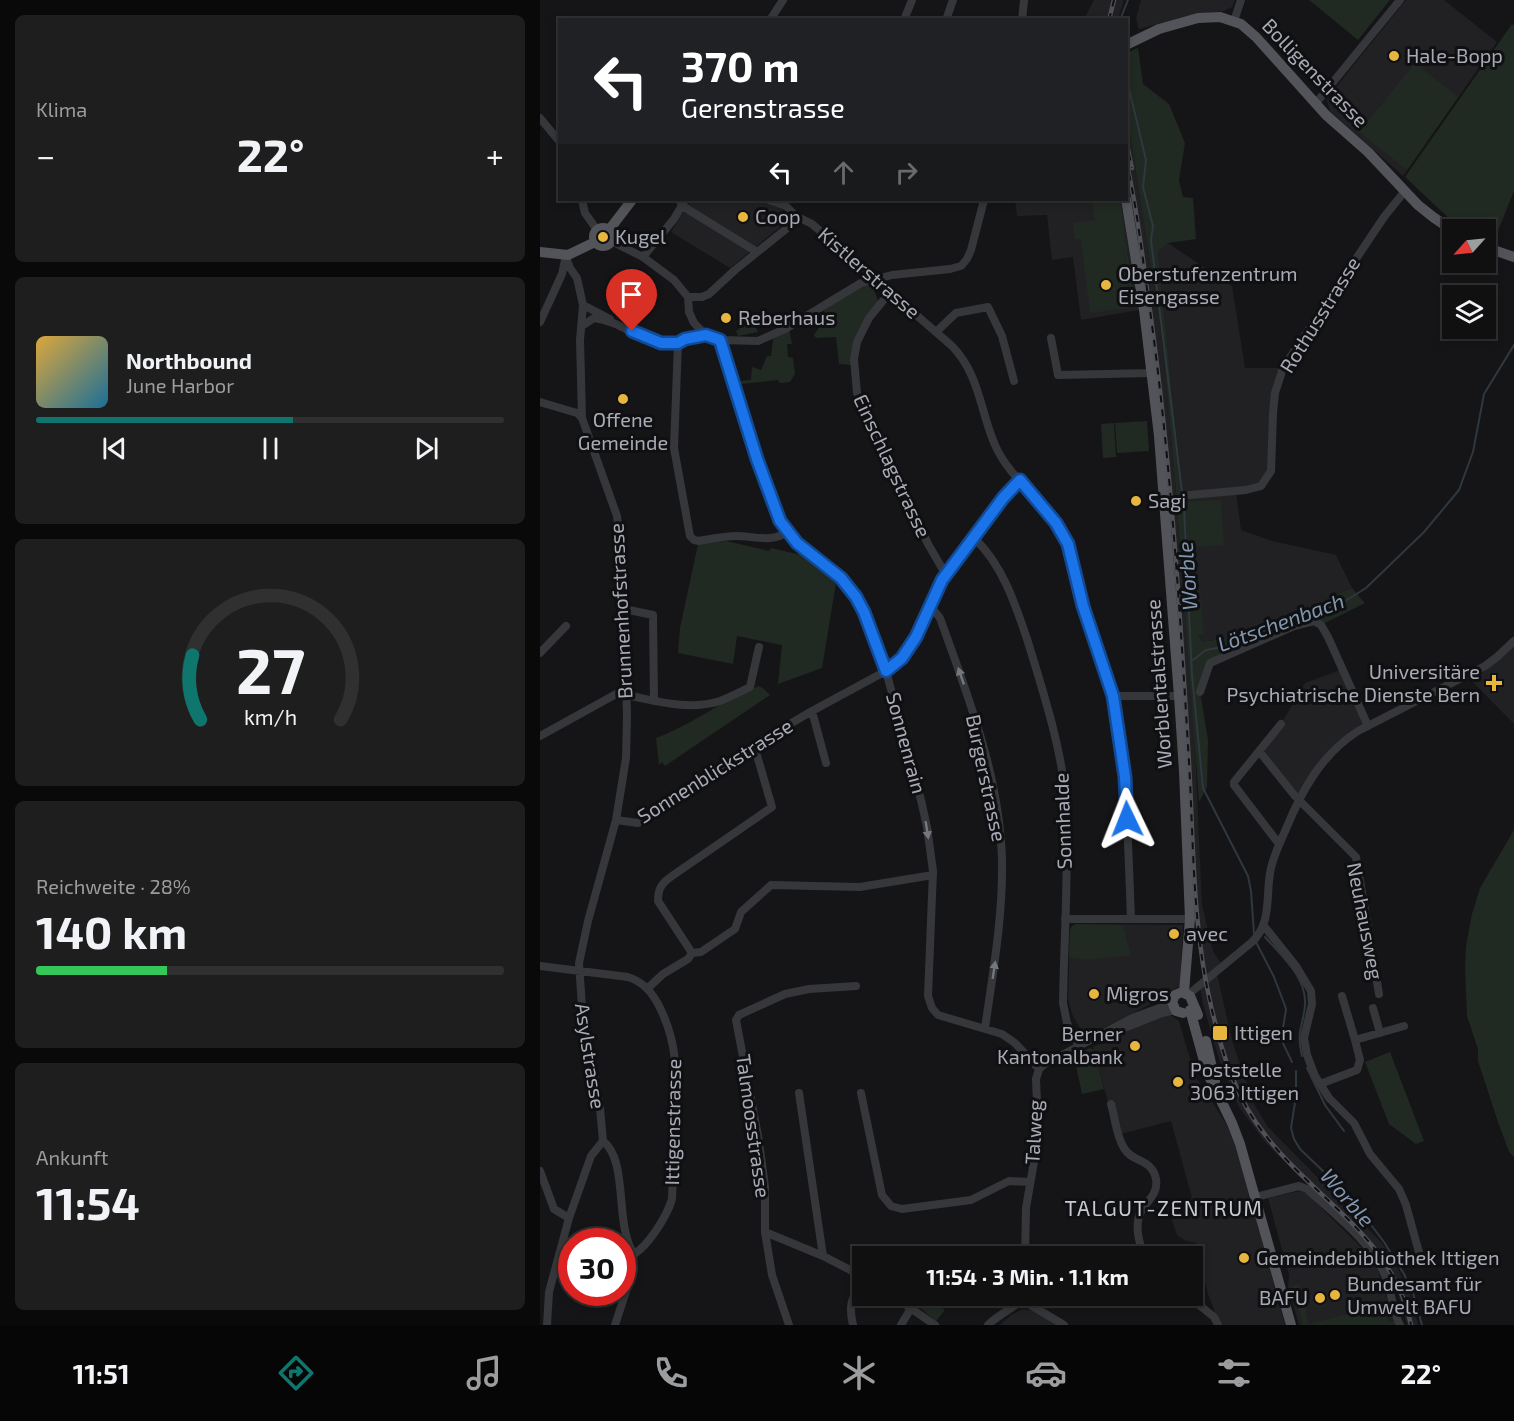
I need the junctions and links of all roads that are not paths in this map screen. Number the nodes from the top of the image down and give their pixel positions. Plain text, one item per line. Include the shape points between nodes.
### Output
1 (783, 0) edge
2 (912, 0) edge
3 (953, 0) edge
4 (1023, 0) edge
5 (1241, 0) edge
6 (1400, 0) edge
7 (771, 18) edge
8 (905, 18) edge
9 (947, 18) edge
10 (1022, 18) edge
11 (1234, 21) junction
12 (1128, 44) edge
13 (1316, 103) junction
14 (540, 118) edge
15 (558, 140) edge
16 (1405, 191) junction
17 (582, 201) edge
18 (631, 201) edge
19 (682, 201) edge
20 (772, 201) edge
21 (984, 201) edge
22 (1126, 201) edge
23 (798, 217) junction
24 (1442, 223) edge
25 (596, 236) junction
26 (610, 236) junction
27 (1496, 251) edge
28 (540, 252) edge
29 (757, 252) junction
30 (565, 255) junction
31 (643, 257) junction
32 (1514, 257) edge
33 (887, 289) junction
34 (688, 297) junction
35 (583, 304) junction
36 (540, 322) edge
37 (614, 322) junction
38 (694, 323) junction
39 (582, 326) junction
40 (936, 332) junction
41 (706, 335) junction
42 (1051, 338) dead end
43 (720, 340) junction
44 (681, 341) junction
45 (1152, 373) junction
46 (1014, 381) dead end
47 (540, 402) edge
48 (582, 418) junction
49 (1020, 480) junction
50 (1190, 495) dead end
51 (787, 532) junction
52 (974, 538) junction
53 (946, 575) junction
54 (931, 607) junction
55 (624, 609) junction
56 (566, 626) dead end
57 (1514, 641) edge
58 (759, 647) dead end
59 (540, 653) edge
60 (886, 671) junction
61 (1200, 692) dead end
62 (626, 694) junction
63 (1113, 696) junction
64 (1179, 696) junction
65 (654, 701) junction
66 (812, 711) junction
67 (1281, 724) dead end
68 (1368, 726) junction
69 (540, 736) edge
70 (754, 745) junction
71 (1258, 751) junction
72 (826, 763) dead end
73 (1298, 799) junction
74 (616, 820) junction
75 (1279, 844) junction
76 (933, 875) junction
77 (1065, 919) junction
78 (1131, 919) junction
79 (1190, 919) junction
80 (1263, 929) junction
81 (692, 953) junction
82 (540, 966) edge
83 (579, 970) junction
84 (856, 986) dead end
85 (648, 988) junction
86 (1379, 994) dead end
87 (1342, 996) dead end
88 (1184, 1003) junction
89 (1373, 1008) dead end
90 (1404, 1026) dead end
91 (984, 1028) junction
92 (1380, 1033) junction
93 (1355, 1040) junction
94 (1078, 1047) junction
95 (1039, 1069) junction
96 (1320, 1084) junction
97 (799, 1093) dead end
98 (861, 1093) dead end
99 (1111, 1104) dead end
100 (603, 1141) junction
101 (540, 1171) edge
102 (1030, 1182) junction
103 (1256, 1197) junction
104 (569, 1218) junction
105 (625, 1228) edge
106 (765, 1232) junction
107 (1025, 1246) edge
108 (1140, 1246) edge
109 (636, 1252) edge
110 (823, 1256) junction
111 (1420, 1256) dead end
112 (852, 1272) edge
113 (852, 1298) edge
114 (621, 1306) edge
115 (908, 1306) edge
116 (1011, 1306) edge
117 (1035, 1306) edge
118 (1200, 1306) edge
119 (911, 1308) junction
120 (547, 1325) edge
121 (615, 1325) edge
122 (789, 1325) edge
123 (853, 1325) edge
124 (901, 1325) edge
125 (935, 1325) edge
126 (988, 1325) edge
127 (1064, 1325) edge
128 (1218, 1325) edge
129 (1291, 1325) edge
130 (1400, 1325) edge

1 - 7 street
2 - 8 street
3 - 9 street
4 - 10 street
5 - 11 street
6 - 13 street
11 - 12 main road, Bolligenstrasse via 1209,17 1191,20
11 - 13 main road, Bolligenstrasse via 1256,37
13 - 16 main road, Bolligenstrasse
14 - 15 street
16 - 24 main road, Bolligenstrasse
16 - 50 street, Rothusstrasse via 1283,368 1275,393 1271,471 1262,486
17 - 25 street
18 - 26 main road
19 - 29 street via 684,207
19 - 31 street via 674,219
20 - 23 street, Kistlerstrasse via 786,206
21 - 43 street via 971,250 959,267 865,281 765,339
22 - 45 main road, Worblentalstrasse
23 - 29 street
23 - 33 street, Kistlerstrasse, bridge via 813,224
25 - 26 main road via 603,228
25 - 26 main road via 605,246
25 - 30 main road
26 - 31 street
27 - 32 main road
28 - 30 main road
29 - 34 street via 709,294
30 - 35 street, Brunnenhofstrasse via 577,278
30 - 36 street via 562,274
31 - 34 street via 670,276
33 - 40 street, Kistlerstrasse
33 - 53 street, Einschlagstrasse via 857,342 856,393
34 - 38 street
35 - 37 street
35 - 39 street, Brunnenhofstrasse
37 - 39 street via 594,318
37 - 44 street via 658,343
38 - 41 street
38 - 44 street
39 - 48 street, Brunnenhofstrasse
40 - 46 street, Kistlerstrasse via 956,313 987,307 1002,336
40 - 49 street, Kistlerstrasse via 957,351 971,372 995,445
41 - 43 street
41 - 44 street
42 - 45 street via 1058,375
43 - 51 street, Sonnenrain via 772,502
44 - 51 street via 674,448 690,536 699,541 734,536 772,538
45 - 64 main road, Worblentalstrasse
47 - 48 street
48 - 55 street, Brunnenhofstrasse via 619,526
49 - 52 street, Sonnenblickstrasse
49 - 63 street, Kistlerstrasse via 1065,537
51 - 60 street, Sonnenrain via 841,578 856,597
52 - 53 street, Sonnenblickstrasse
52 - 77 street, Sonnhalde via 985,548 1016,604 1062,766 1066,806
53 - 54 street, Sonnenblickstrasse
54 - 60 street, Sonnenblickstrasse via 902,658
91 -> 54 street, Burgerstrasse via 1001,913 998,817 970,702 940,618
55 - 62 street, Brunnenhofstrasse
55 - 65 street via 653,615
56 - 59 street
57 - 68 street via 1485,666
58 - 65 street via 750,687 711,703 677,706
60 - 66 street, Sonnenblickstrasse
60 -> 76 street, Sonnenrain via 927,826
61 - 68 street via 1210,663 1314,621 1328,637
62 - 65 street
62 - 69 street via 618,693
62 - 74 street, Brunnenhofstrasse via 626,758
63 - 64 street
63 - 78 street, Kistlerstrasse via 1125,777
64 - 79 main road, Worblentalstrasse
66 - 70 street, Sonnenblickstrasse
66 - 72 street, Sonnenblickstrasse
67 - 71 street
68 - 73 street via 1325,759
70 - 74 street, Sonnenblickstrasse via 638,823
70 - 81 street via 771,807 672,876 658,892 658,901
71 - 73 street, Neuhausweg
71 - 75 street via 1234,785
73 - 75 street
73 - 86 street, Neuhausweg via 1356,857
74 - 83 street, Brunnenhofstrasse via 585,933
75 - 80 street via 1270,871
76 - 81 street via 860,887 771,885 741,912 735,929 701,952
76 - 91 street, Sonnenrain via 930,1005 938,1015
77 - 78 street
77 - 94 street, Sonnhalde via 1063,1003
78 - 79 street
79 - 88 main road, Worblentalstrasse
80 - 88 street
80 - 96 street via 1296,966 1311,991 1304,1038
81 - 85 street
82 - 83 street
83 - 85 street via 628,977
83 - 100 street, Asylstrasse
84 - 106 street, Talmoosstrasse via 785,994 739,1015 736,1020 759,1141
85 - 109 street, Ittigenstrasse via 666,1020 675,1048 673,1179 669,1207 646,1244
87 - 93 street
88 - 94 street via 1125,1021
88 - 103 main road, Worblentalstrasse via 1205,1066 1236,1133
89 - 92 street
90 - 92 street
91 - 95 street, Sonnenrain via 1015,1043
92 - 93 street
93 - 96 street via 1360,1060 1357,1070
94 - 95 street
95 - 102 street, Talweg via 1037,1141
96 - 111 street via 1357,1127 1370,1154 1399,1189
97 - 110 street
98 - 102 street via 882,1195 891,1206 902,1209 962,1202 1009,1181
99 - 108 street via 1124,1148 1150,1167 1156,1180 1150,1202 1138,1221
100 - 104 street via 591,1156
100 - 105 street via 611,1148 615,1160
101 - 104 street via 554,1209
102 - 107 street, Talweg
103 - 129 main road, Worblentalstrasse
103 - 130 street via 1296,1186 1307,1189 1376,1259
104 - 120 street via 549,1292
106 - 110 street
106 - 122 street, Talmoosstrasse via 772,1275
110 - 112 street
113 - 123 street
114 - 121 street
115 - 119 street
116 - 126 street
117 - 127 street
118 - 128 street
119 - 124 street
119 - 125 street

